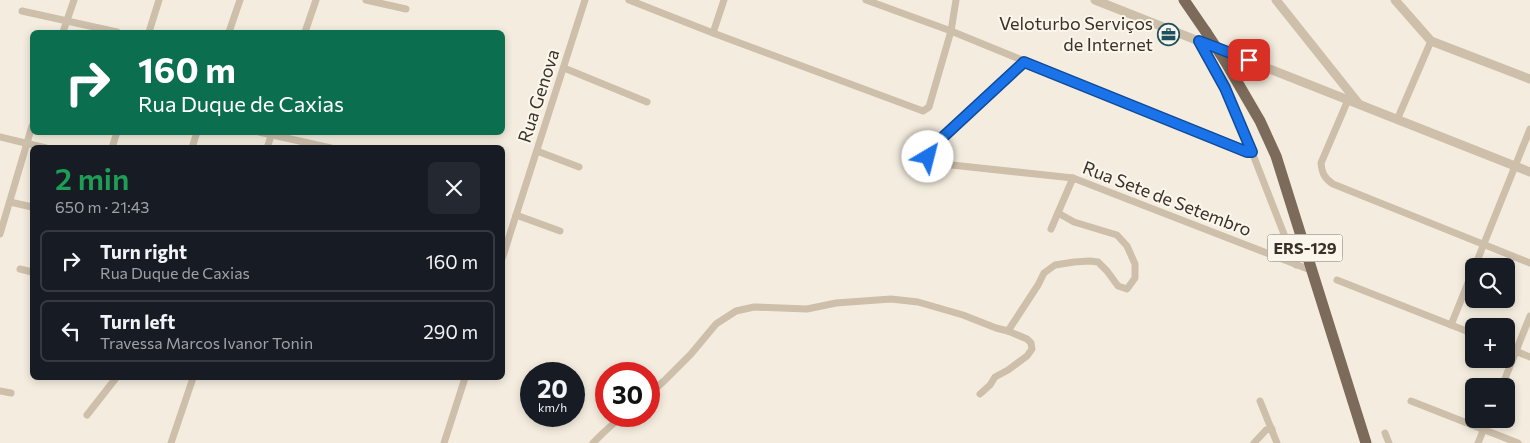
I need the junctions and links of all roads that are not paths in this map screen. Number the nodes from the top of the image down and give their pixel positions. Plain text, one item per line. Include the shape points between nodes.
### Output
1 (74, 0) edge
2 (159, 0) edge
3 (240, 0) edge
4 (316, 0) edge
5 (366, 0) edge
6 (585, 0) edge
7 (629, 0) edge
8 (724, 0) edge
9 (866, 0) edge
10 (956, 0) edge
11 (1095, 0) edge
12 (1184, 0) edge
13 (1276, 0) edge
14 (1395, 0) edge
15 (406, 9) dead end
16 (22, 11) dead end
17 (66, 21) junction
18 (64, 30) edge
19 (108, 30) edge
20 (150, 30) edge
21 (230, 30) edge
22 (307, 30) edge
23 (951, 32) junction
24 (713, 33) junction
25 (1202, 36) junction
26 (1431, 41) junction
27 (1024, 62) junction
28 (564, 68) junction
29 (1530, 79) edge
30 (1348, 100) junction
31 (647, 102) dead end
32 (1361, 106) junction
33 (1398, 120) junction
34 (1530, 129) edge
35 (30, 133) edge
36 (276, 135) edge
37 (0, 138) edge
38 (27, 143) junction
39 (35, 145) edge
40 (318, 145) edge
41 (537, 151) junction
42 (1252, 152) junction
43 (579, 166) dead end
44 (1514, 166) junction
45 (1530, 172) edge
46 (1072, 178) junction
47 (10, 202) junction
48 (30, 207) edge
49 (1058, 213) junction
50 (516, 215) junction
51 (1051, 229) dead end
52 (560, 231) dead end
53 (0, 234) edge
54 (1483, 245) junction
55 (505, 250) edge
56 (1478, 258) edge
57 (1530, 263) edge
58 (1296, 265) junction
59 (20, 269) dead end
60 (1313, 271) junction
61 (30, 272) edge
62 (1337, 280) dead end
63 (1465, 289) edge
64 (1530, 316) edge
65 (1451, 324) junction
66 (1465, 330) edge
67 (1008, 331) junction
68 (1516, 352) junction
69 (1530, 357) edge
70 (1505, 378) edge
71 (114, 380) edge
72 (192, 380) edge
73 (464, 380) edge
74 (660, 384) edge
75 (0, 391) edge
76 (10, 393) dead end
77 (980, 394) dead end
78 (1260, 401) dead end
79 (1411, 401) dead end
80 (86, 415) dead end
81 (609, 427) edge
82 (1272, 429) junction
83 (1484, 430) junction
84 (1385, 433) dead end
85 (1364, 442) edge
86 (171, 443) edge
87 (444, 443) edge
88 (593, 443) edge
89 (1254, 443) edge
90 (1277, 443) edge
91 (1389, 443) edge
92 (1478, 443) edge
93 (1518, 443) edge

1 - 17 street
2 - 20 street
3 - 21 street
4 - 22 street
5 - 15 street
6 - 28 street, Rua Genova
7 - 24 street
8 - 24 street
9 - 23 street
10 - 23 street
11 - 25 street
12 - 25 main road, ERS-129
13 - 32 street
14 - 26 street
16 - 17 street
17 - 18 street
17 - 19 street
23 - 24 street via 929,107 923,111
23 - 27 street
25 - 30 street
25 - 42 street
25 - 60 main road, ERS-129, bridge via 1225,61 1260,121 1276,156
26 - 29 street
26 - 33 street
27 - 42 street
27 - 46 street, Rua Sete de Setembro via 929,150 928,157 933,163
28 - 31 street
28 - 41 street, Rua Genova
30 - 32 street
30 - 54 street via 1321,163 1326,179
32 - 33 street
33 - 44 street
34 - 44 street
35 - 38 street
36 - 40 street
37 - 38 street
38 - 39 street
38 - 47 street
41 - 43 street
41 - 50 street, Rua Genova
42 - 58 street
44 - 45 street
44 - 54 street
46 - 49 street
46 - 58 street, Rua Sete de Setembro
47 - 48 street
47 - 53 street
49 - 51 street
49 - 67 street via 1074,222 1117,235 1128,246 1135,264 1135,278 1127,289 1118,286 1098,262 1055,265 1044,274
50 - 52 street
50 - 55 street, Rua Genova
54 - 56 street
54 - 57 street
58 - 60 street, Rua Sete de Setembro
59 - 61 street
60 - 85 main road, ERS-129
62 - 65 street
63 - 65 street
64 - 68 street
65 - 66 street
67 - 74 street via 918,302 900,300 836,303 807,309 754,307 736,312 716,324
67 - 77 street via 1027,339 1032,349
68 - 69 street
68 - 70 street
71 - 80 street
72 - 86 street
73 - 87 street
75 - 76 street
78 - 82 street
79 - 83 street
81 - 88 street
82 - 89 street via 1266,430
82 - 90 street
83 - 92 street
83 - 93 street
84 - 91 street

